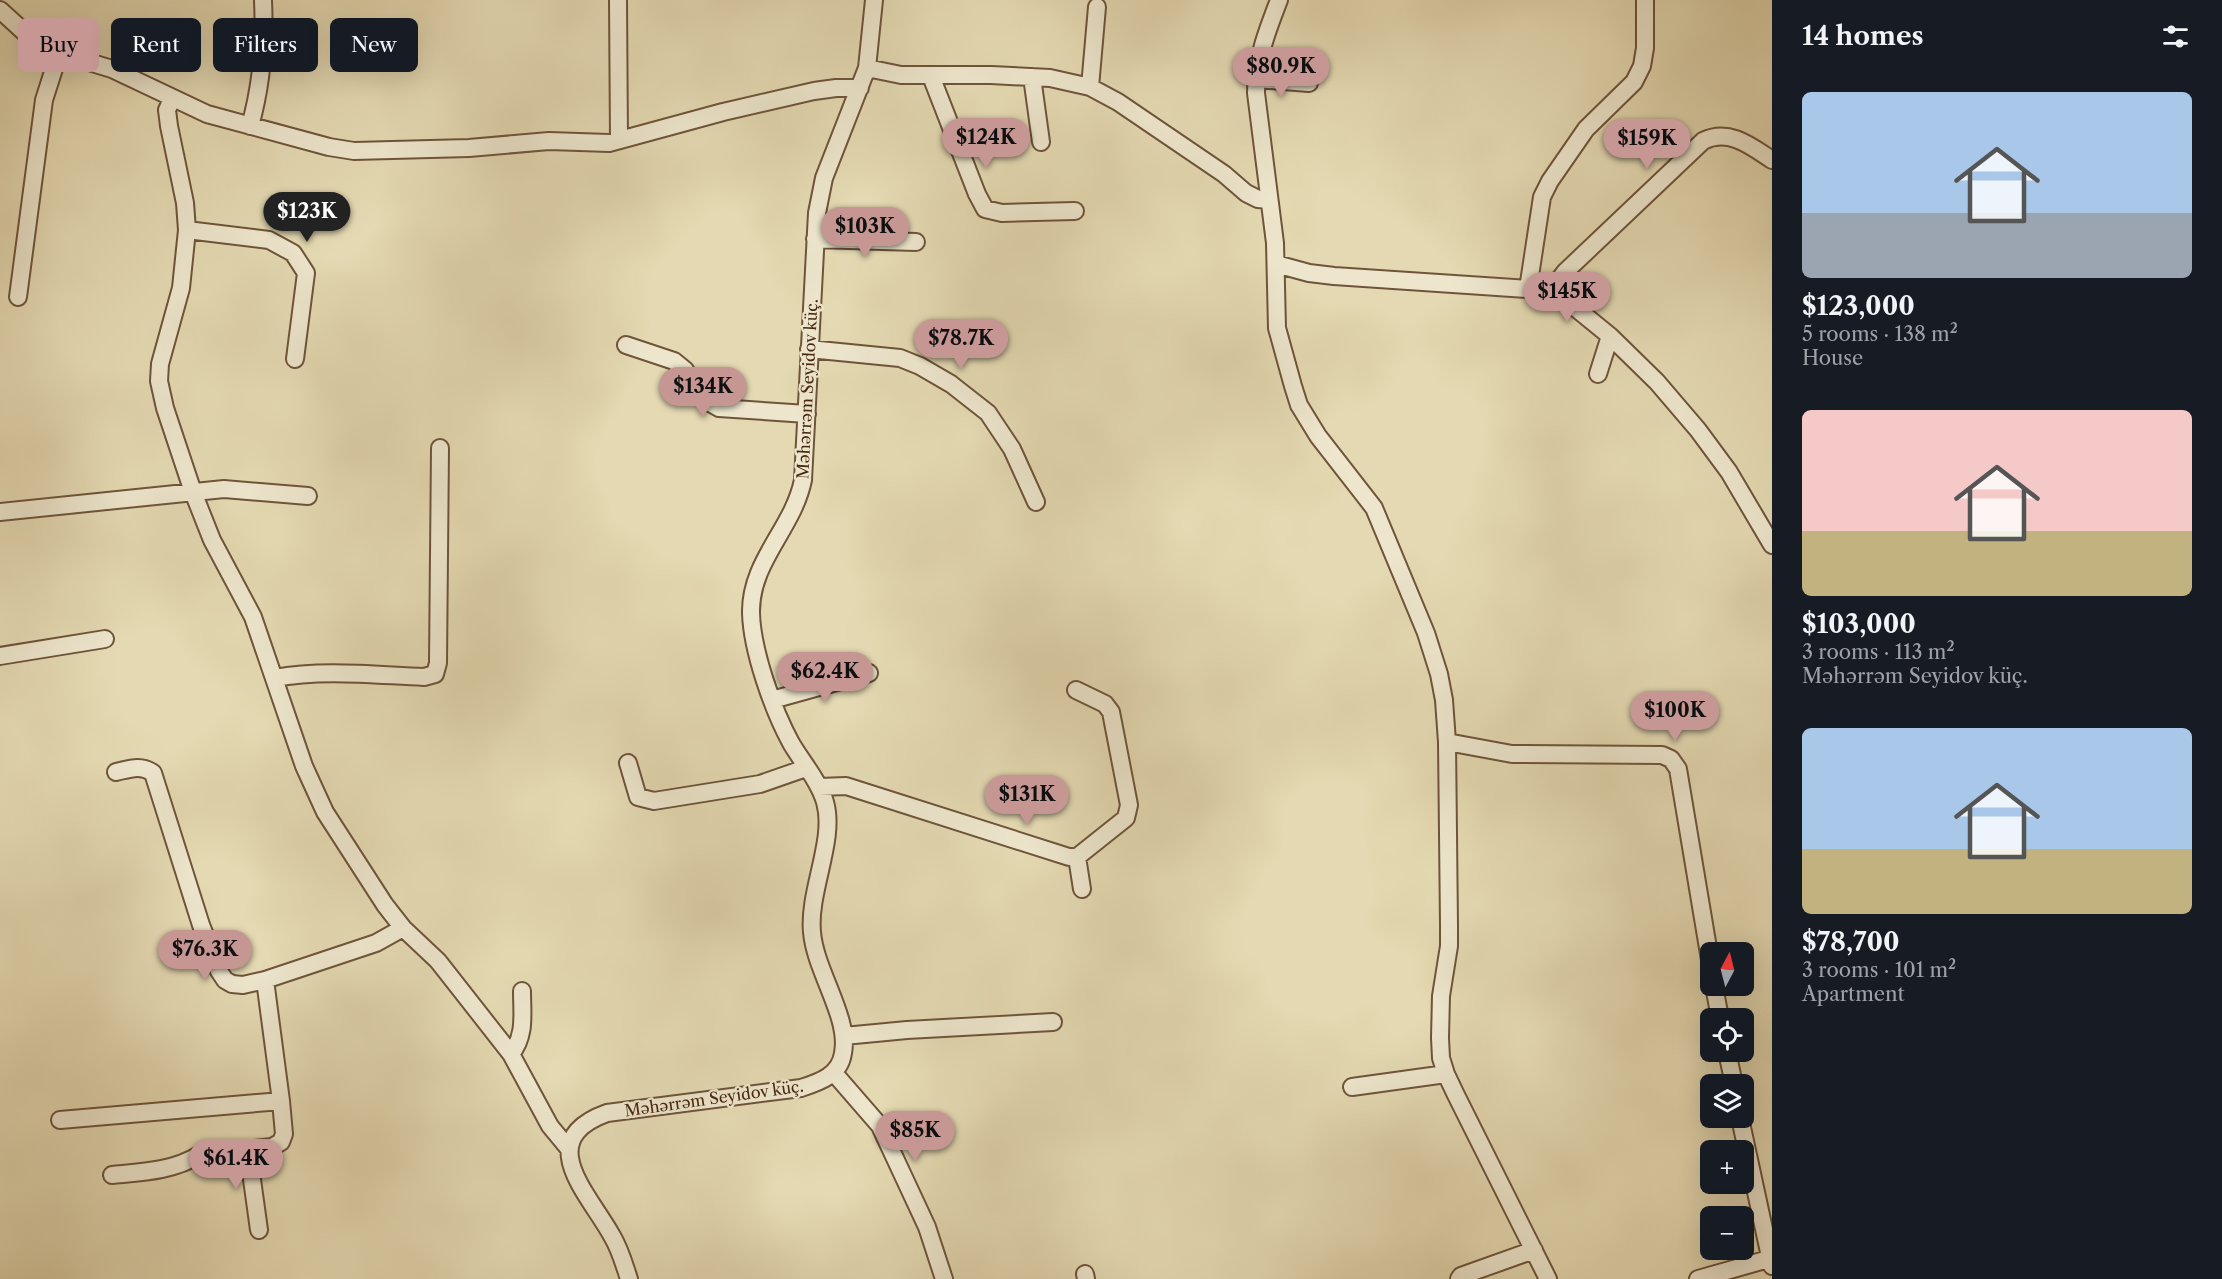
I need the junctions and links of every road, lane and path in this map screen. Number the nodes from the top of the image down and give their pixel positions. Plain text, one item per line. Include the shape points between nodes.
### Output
1 (263, 0) edge
2 (618, 0) edge
3 (874, 0) edge
4 (1279, 0) edge
5 (1645, 0) edge
6 (1097, 7) dead end
7 (0, 10) edge
8 (18, 26) edge
9 (99, 65) edge
10 (867, 68) junction
11 (53, 72) edge
12 (931, 76) junction
13 (1032, 77) junction
14 (1256, 79) junction
15 (1309, 83) dead end
16 (1090, 87) junction
17 (860, 88) junction
18 (172, 99) junction
19 (250, 126) junction
20 (619, 140) junction
21 (1041, 142) dead end
22 (1772, 159) edge
23 (1269, 200) junction
24 (1075, 211) dead end
25 (187, 230) junction
26 (815, 239) junction
27 (916, 242) dead end
28 (1276, 264) junction
29 (1528, 289) junction
30 (1550, 292) junction
31 (18, 297) dead end
32 (1610, 336) junction
33 (626, 345) dead end
34 (809, 349) junction
35 (295, 359) dead end
36 (1598, 374) dead end
37 (807, 414) junction
38 (440, 448) dead end
39 (193, 492) junction
40 (308, 496) dead end
41 (1036, 502) dead end
42 (0, 512) edge
43 (1772, 545) edge
44 (105, 639) dead end
45 (0, 656) edge
46 (869, 673) dead end
47 (274, 678) junction
48 (1076, 690) dead end
49 (772, 700) junction
50 (1447, 742) junction
51 (628, 763) dead end
52 (806, 768) junction
53 (116, 772) dead end
54 (819, 787) junction
55 (1077, 857) junction
56 (1082, 889) dead end
57 (403, 928) junction
58 (1707, 942) edge
59 (265, 980) junction
60 (522, 991) dead end
61 (1053, 1022) dead end
62 (844, 1036) junction
63 (511, 1054) junction
64 (834, 1073) junction
65 (1446, 1074) junction
66 (1352, 1087) dead end
67 (281, 1101) junction
68 (60, 1120) dead end
69 (1742, 1128) edge
70 (251, 1149) junction
71 (569, 1149) junction
72 (112, 1175) dead end
73 (259, 1230) dead end
74 (1534, 1250) junction
75 (1772, 1261) edge
76 (629, 1279) edge
77 (945, 1279) edge
78 (1459, 1279) edge
79 (1548, 1279) edge
80 (1698, 1279) edge

1 - 19 street via 264,59
2 - 20 street
3 - 10 street, Məhərrəm Seyidov küç.
4 - 14 street via 1261,49
5 - 29 street via 1642,66 1634,82 1586,129 1550,181 1542,197
6 - 16 street
7 - 8 street
9 - 18 street
10 - 12 street
10 - 17 street, Məhərrəm Seyidov küç.
11 - 31 street via 45,100
12 - 13 street
12 - 24 street via 985,209 1002,213
13 - 16 street
13 - 21 street
14 - 15 street
14 - 23 street
16 - 23 street via 1215,167 1246,193
17 - 20 street via 814,91
17 - 26 street, Məhərrəm Seyidov küç. via 824,178
18 - 19 street
18 - 25 street via 167,111
19 - 20 street via 354,151
22 - 30 street via 1731,137 1712,136 1703,141 1565,272
23 - 28 street
25 - 35 street via 269,240 293,253 306,273
25 - 39 street via 181,288 159,381
26 - 27 street
26 - 34 street, Məhərrəm Seyidov küç.
28 - 29 street via 1334,276
28 - 50 street via 1277,328 1299,405 1374,508 1439,674
29 - 30 street
30 - 32 street via 1568,301
32 - 36 street
32 - 43 street via 1698,430 1729,472
33 - 37 street via 674,361 685,370 705,400 718,408
34 - 37 street, Məhərrəm Seyidov küç.
34 - 41 street via 900,358 951,384 988,413 1012,449
37 - 49 street, Məhərrəm Seyidov küç. via 800,494 759,570 752,597 754,633
38 - 47 street via 435,674 424,677 325,672
39 - 40 street via 224,489
39 - 42 street
39 - 47 street via 212,540 253,617
44 - 45 street
46 - 49 street
47 - 57 street via 304,766 325,812
48 - 55 street via 1105,704 1111,712 1129,805 1126,818
49 - 52 street, Məhərrəm Seyidov küç.
50 - 58 street via 1512,754 1662,755 1671,759 1678,769
50 - 65 street via 1449,946 1441,996 1440,1038
51 - 52 street via 638,797 654,801 760,784
52 - 54 street, Məhərrəm Seyidov küç.
53 - 59 street via 138,767 153,773 201,924 225,980 243,985
54 - 55 street via 846,786
54 - 62 street, Məhərrəm Seyidov küç. via 825,801 827,828 811,929 818,965
55 - 56 street
57 - 59 street via 376,944
57 - 63 street via 438,961
59 - 67 street
60 - 63 street via 523,1031
61 - 62 street
62 - 64 street, Məhərrəm Seyidov küç. via 841,1063
63 - 71 street via 550,1126
64 - 71 street, Məhərrəm Seyidov küç. via 801,1088 607,1113 580,1128
64 - 77 street via 880,1126 927,1227
65 - 66 street
65 - 74 street
67 - 68 street
67 - 70 street via 282,1142
69 - 75 street
70 - 72 street via 199,1155 166,1169
70 - 73 street
71 - 76 street via 574,1174 613,1236
74 - 78 street
74 - 79 street
75 - 80 street

